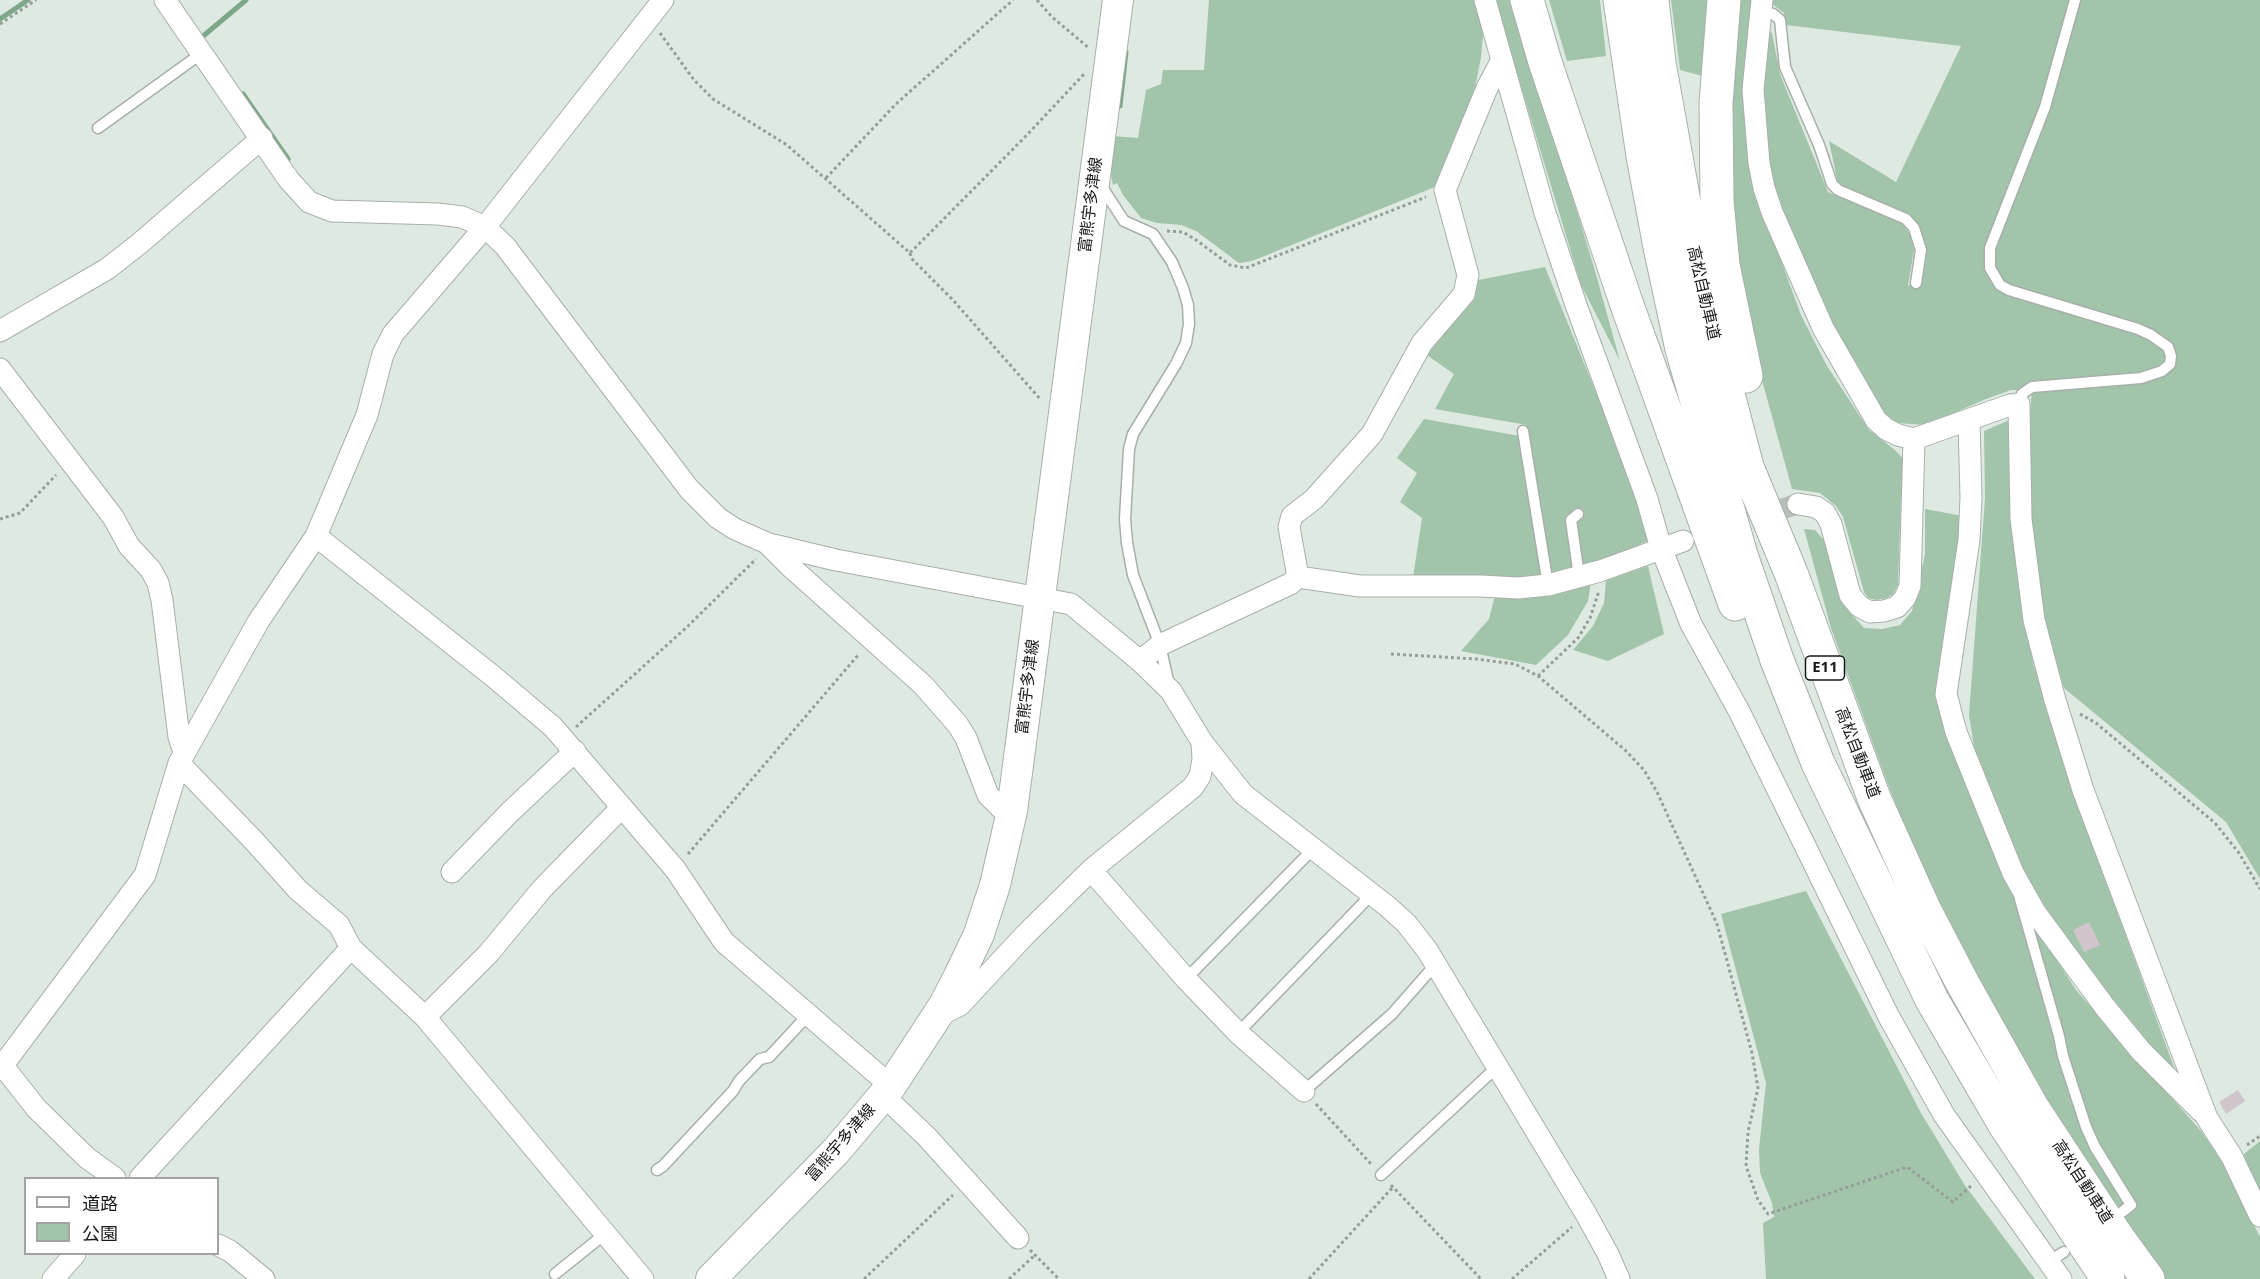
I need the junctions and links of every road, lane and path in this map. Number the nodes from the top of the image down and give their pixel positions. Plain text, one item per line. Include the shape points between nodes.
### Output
1 (36, 0) edge
2 (165, 0) edge
3 (663, 0) edge
4 (1013, 0) edge
5 (1037, 0) edge
6 (1118, 0) edge
7 (1485, 0) edge
8 (1527, 0) edge
9 (1620, 0) edge
10 (1652, 0) edge
11 (1724, 0) edge
12 (2075, 0) edge
13 (1762, 6) edge
14 (648, 16) junction
15 (0, 24) edge
16 (202, 52) junction
17 (1106, 54) junction
18 (1502, 60) junction
19 (98, 128) dead end
20 (262, 138) junction
21 (1094, 176) junction
22 (826, 178) junction
23 (1445, 190) junction
24 (484, 227) junction
25 (1153, 234) junction
26 (910, 253) junction
27 (1916, 283) dead end
28 (0, 331) edge
29 (0, 369) edge
30 (2019, 404) junction
31 (1063, 418) junction
32 (1970, 421) junction
33 (1523, 430) dead end
34 (1914, 439) junction
35 (69, 460) junction
36 (1798, 504) tunnel mouth
37 (1578, 514) dead end
38 (0, 519) edge
39 (316, 536) junction
40 (1683, 541) dead end
41 (769, 544) junction
42 (1661, 548) junction
43 (1600, 571) junction
44 (1791, 573) junction
45 (1579, 576) junction
46 (1298, 577) junction
47 (1548, 585) junction
48 (1040, 598) junction
49 (872, 639) junction
50 (1160, 645) junction
51 (1391, 654) dead end
52 (1140, 661) junction
53 (1538, 676) junction
54 (1171, 691) junction
55 (2055, 700) junction
56 (1202, 742) junction
57 (570, 745) junction
58 (182, 758) junction
59 (622, 807) junction
60 (1012, 811) junction
61 (1313, 849) junction
62 (675, 869) junction
63 (1091, 870) junction
64 (452, 872) dead end
65 (2013, 873) junction
66 (2260, 889) edge
67 (1372, 894) junction
68 (351, 948) junction
69 (1436, 965) junction
70 (1186, 979) junction
71 (1932, 1000) junction
72 (809, 1014) junction
73 (424, 1017) junction
74 (936, 1018) junction
75 (1238, 1032) junction
76 (3, 1059) edge
77 (1498, 1066) junction
78 (887, 1090) junction
79 (1304, 1091) joint
80 (2207, 1118) junction
81 (657, 1170) dead end
82 (1984, 1173) junction
83 (1381, 1175) dead end
84 (112, 1177) edge
85 (142, 1177) edge
86 (968, 1182) junction
87 (1393, 1187) dead end
88 (2122, 1212) dead end
89 (1586, 1214) junction
90 (2260, 1216) edge
91 (606, 1233) junction
92 (1018, 1238) joint
93 (219, 1246) edge
94 (74, 1255) edge
95 (1035, 1255) junction
96 (2057, 1270) edge
97 (555, 1274) dead end
98 (53, 1279) edge
99 (264, 1279) edge
100 (643, 1279) edge
101 (711, 1279) edge
102 (864, 1279) edge
103 (1009, 1279) edge
104 (1059, 1279) edge
105 (1309, 1279) edge
106 (1512, 1279) edge
107 (1619, 1279) edge
108 (2108, 1279) edge
109 (2148, 1279) edge

1 - 15 path
2 - 16 street
3 - 14 street
4 - 22 path via 896,104
5 - 17 path via 1090,48
6 - 17 main road, 富熊宇多津線
7 - 18 street
8 - 71 highway via 1631,317 1752,648 1796,753 1857,876
9 - 71 highway, 高松自動車道 / E11 via 1643,156 1682,349 1741,555 1818,763
10 - 44 highway, 高松自動車道 / E11 via 1676,164 1710,325 1747,467
11 - 44 highway via 1716,103 1717,201 1723,265
12 - 30 lane via 2045,107 1990,248 1990,268 2000,285 2009,290 2151,335 2168,347 2170,364 2141,378 2032,387 2022,394
13 - 27 lane via 1780,20 1785,67 1832,184 1906,219 1914,228 1921,250
13 - 34 street via 1753,90 1759,163 1772,212 1823,328 1876,420 1898,435
14 - 22 path via 694,80 713,99 787,145
14 - 24 street
16 - 19 lane
16 - 20 street
17 - 21 main road, 富熊宇多津線
17 - 26 path
18 - 23 street
18 - 42 street via 1545,213
20 - 24 street via 289,180 309,202 332,211 462,217
20 - 28 street via 107,269
21 - 25 lane via 1124,221
21 - 31 main road, 富熊宇多津線
22 - 26 path
23 - 25 path via 1246,268 1230,265 1183,232
23 - 46 street via 1468,275 1464,294 1422,343 1372,434 1314,499 1292,516 1289,527
24 - 39 street via 393,334 383,354 368,415
24 - 41 street via 505,246 689,489 718,518
25 - 50 lane via 1172,262 1183,288 1190,324 1176,364 1133,434 1129,449 1127,543 1133,575
26 - 31 path via 1053,413
29 - 35 street
30 - 32 street
30 - 55 street via 2021,519 2034,620
31 - 48 main road, 富熊宇多津線
32 - 34 street
32 - 65 street via 1970,540 1946,694 1956,732
33 - 47 lane
34 - 36 street via 1910,586 1897,607 1870,612 1858,606 1850,595 1825,513
35 - 38 path via 20,513
35 - 58 street via 158,584
37 - 45 lane via 1571,520
39 - 57 street via 494,677
39 - 58 street via 258,622
40 - 42 street
41 - 48 street
41 - 49 street
41 - 57 path
42 - 43 street
42 - 82 street via 1691,624 1739,711 1889,1017 1944,1115
43 - 45 street
43 - 53 path via 1599,594 1590,618 1578,638
44 - 109 highway, 高松自動車道 / E11 via 1874,798 1925,911 2032,1107
45 - 47 street
46 - 47 street via 1360,586
46 - 50 street
48 - 52 street via 1071,604
48 - 60 main road, 富熊宇多津線
49 - 60 street via 923,685 958,725 972,750 988,795 1001,808
49 - 62 path
50 - 52 street
50 - 54 lane
51 - 53 path via 1515,664
52 - 54 street
53 - 82 path via 1644,770 1717,924 1752,1053 1758,1088 1748,1132 1746,1166 1767,1214 1907,1167 1953,1202
54 - 56 street
55 - 66 path via 2096,723 2215,823
55 - 80 street via 2083,790
56 - 61 street via 1243,794
56 - 63 street via 1200,776 1193,787
57 - 59 street
57 - 64 street
58 - 68 street via 298,890 339,925
58 - 76 street via 145,875
59 - 62 street
59 - 73 street via 542,889 488,954
60 - 74 main road, 富熊宇多津線 via 979,934
61 - 67 street
61 - 70 lane
62 - 72 street via 724,942
63 - 70 street
63 - 74 street via 960,1005
65 - 80 street via 2035,912 2104,1007
65 - 88 lane via 2060,1036 2062,1056 2086,1127 2131,1205
67 - 69 street via 1406,923
67 - 75 lane
68 - 73 street
68 - 85 street
69 - 77 street
69 - 79 lane via 1392,1014
70 - 75 street
71 - 108 highway, 高松自動車道 / E11 via 2005,1125
72 - 78 street
72 - 81 lane via 769,1057 760,1059
73 - 91 street
74 - 78 main road, 富熊宇多津線
75 - 79 street
76 - 84 street via 36,1108
77 - 83 lane
77 - 89 street
78 - 86 street
78 - 101 main road, 富熊宇多津線 via 820,1168
80 - 90 street via 2232,1157
82 - 96 street
86 - 92 street
86 - 102 path
87 - 105 path
89 - 106 path
89 - 107 street
91 - 97 lane
91 - 100 street
92 - 95 path
93 - 99 street
94 - 98 street
95 - 103 path
95 - 104 path

